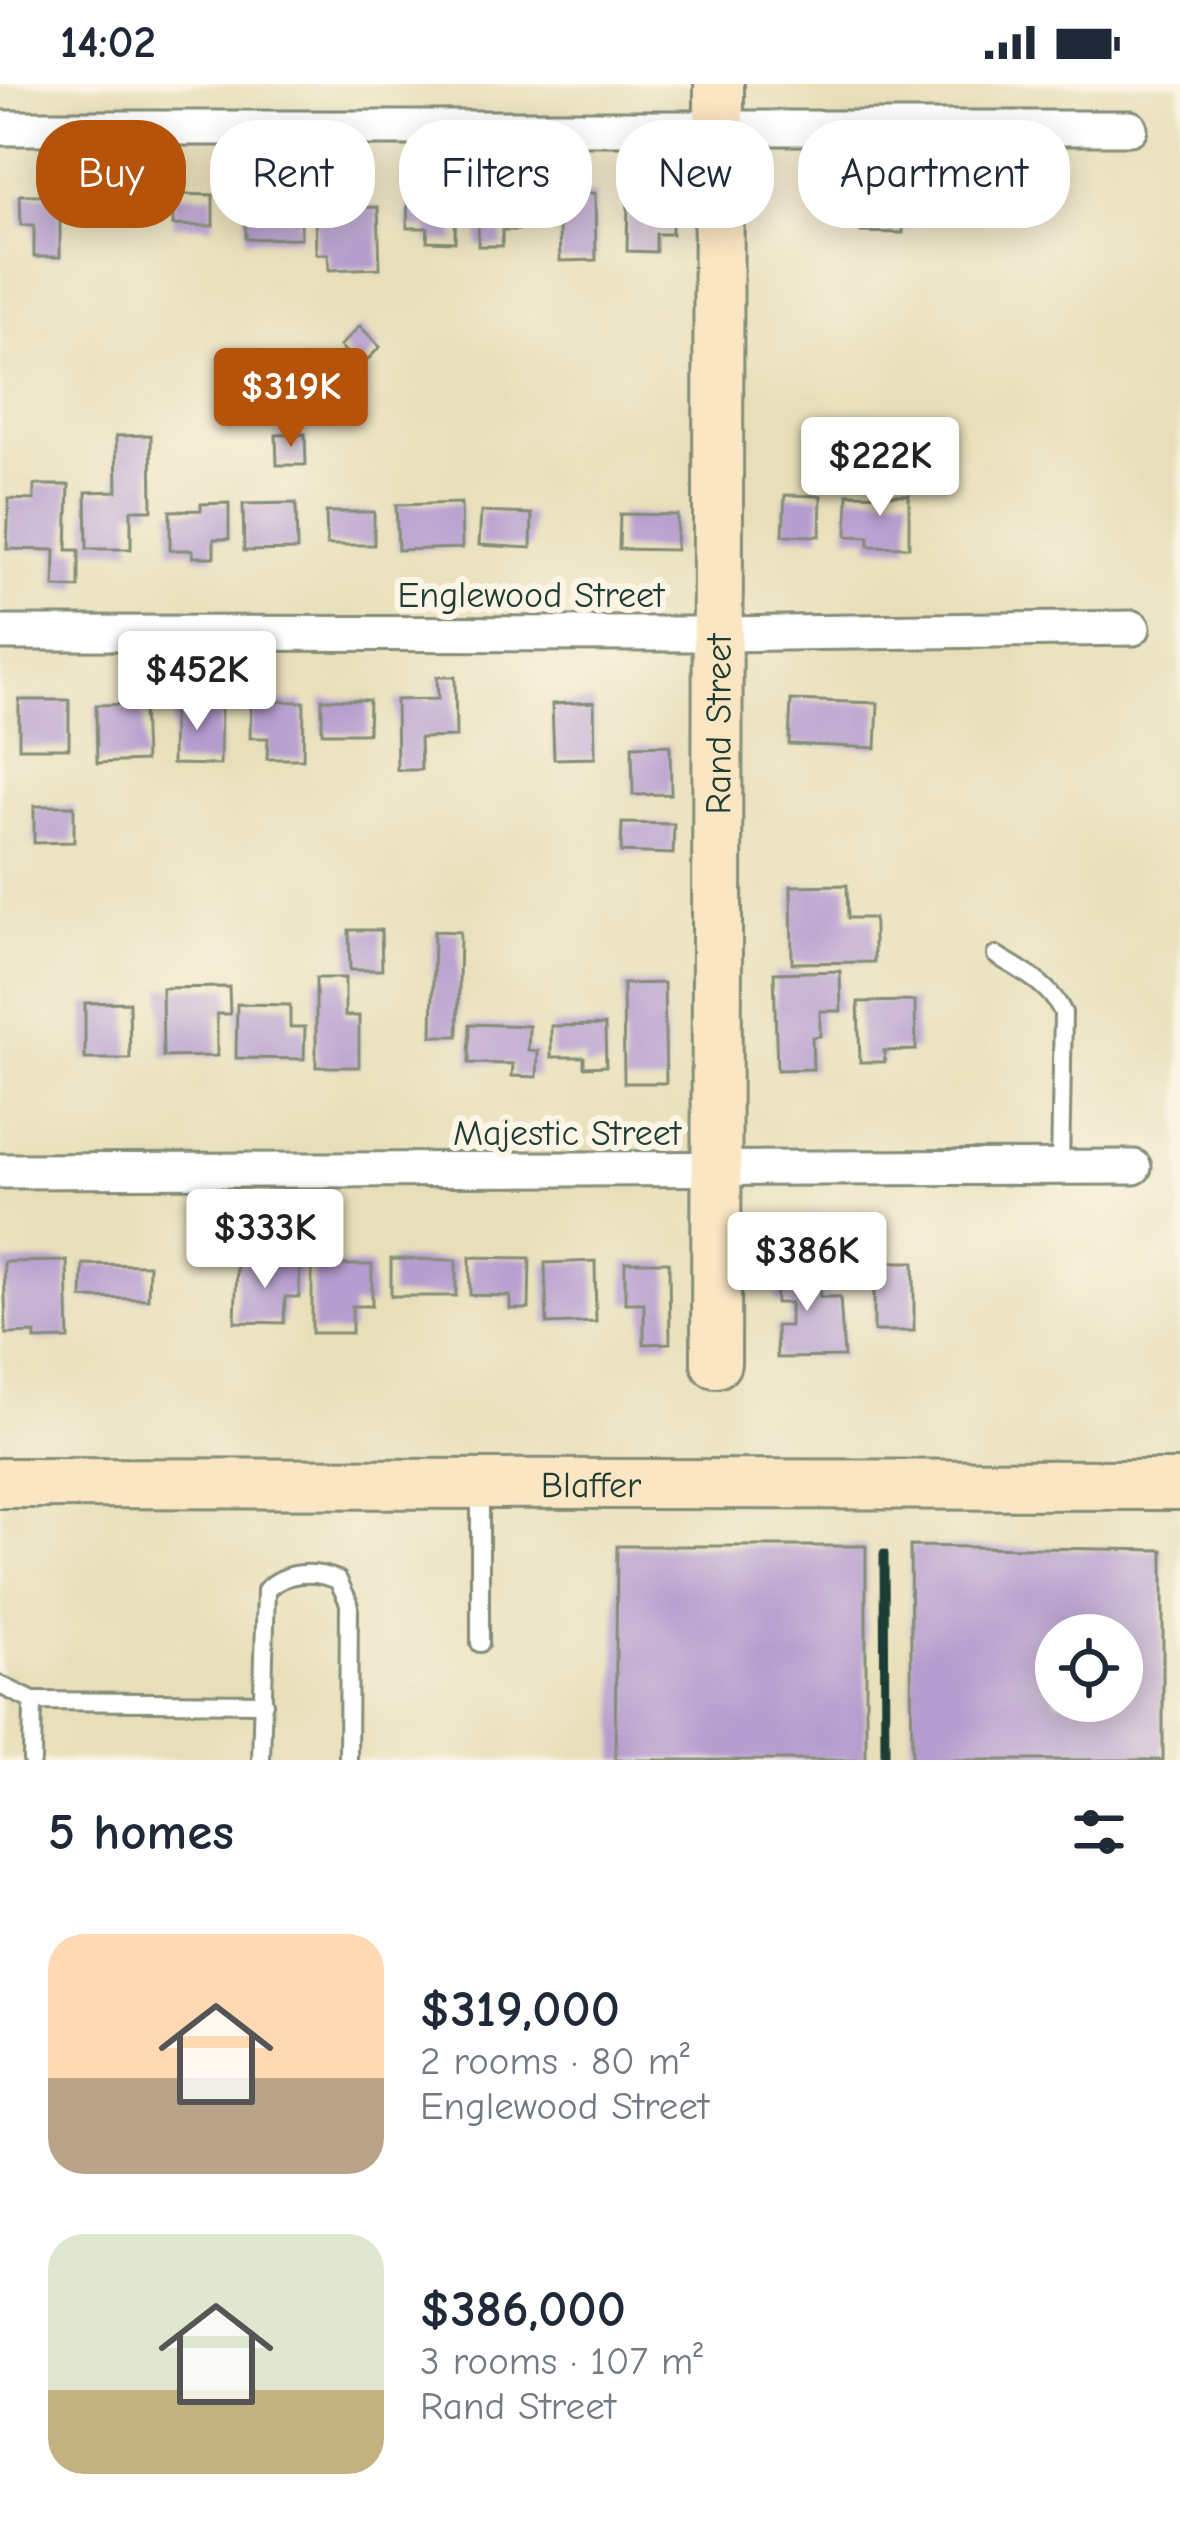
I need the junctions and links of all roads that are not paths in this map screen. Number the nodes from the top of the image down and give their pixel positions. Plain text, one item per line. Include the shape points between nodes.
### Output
1 (719, 106) edge
2 (0, 128) edge
3 (1130, 128) dead end
4 (1133, 628) dead end
5 (0, 633) edge
6 (719, 634) junction
7 (996, 955) dead end
8 (1134, 1167) dead end
9 (1060, 1168) junction
10 (717, 1170) junction
11 (0, 1171) edge
12 (716, 1363) dead end
13 (0, 1483) edge
14 (480, 1484) junction
15 (1180, 1485) edge
16 (480, 1643) dead end
17 (0, 1685) edge
18 (33, 1701) junction
19 (264, 1703) junction
20 (32, 1760) edge
21 (261, 1760) edge
22 (348, 1760) edge

1 - 2 street
1 - 3 street
1 - 6 street, Rand Street
4 - 6 street, Englewood Street
5 - 6 street, Englewood Street
6 - 10 street, Rand Street
7 - 9 lane via 1044,986 1063,1013
8 - 9 street, Majestic Street
9 - 10 street, Majestic Street
10 - 11 street, Majestic Street
10 - 12 street, Rand Street
13 - 14 street, Blaffer
14 - 15 street, Blaffer
14 - 16 lane
17 - 18 lane
18 - 19 lane
18 - 20 lane
19 - 21 lane
19 - 22 lane via 266,1590 279,1577 319,1573 338,1580 349,1603

